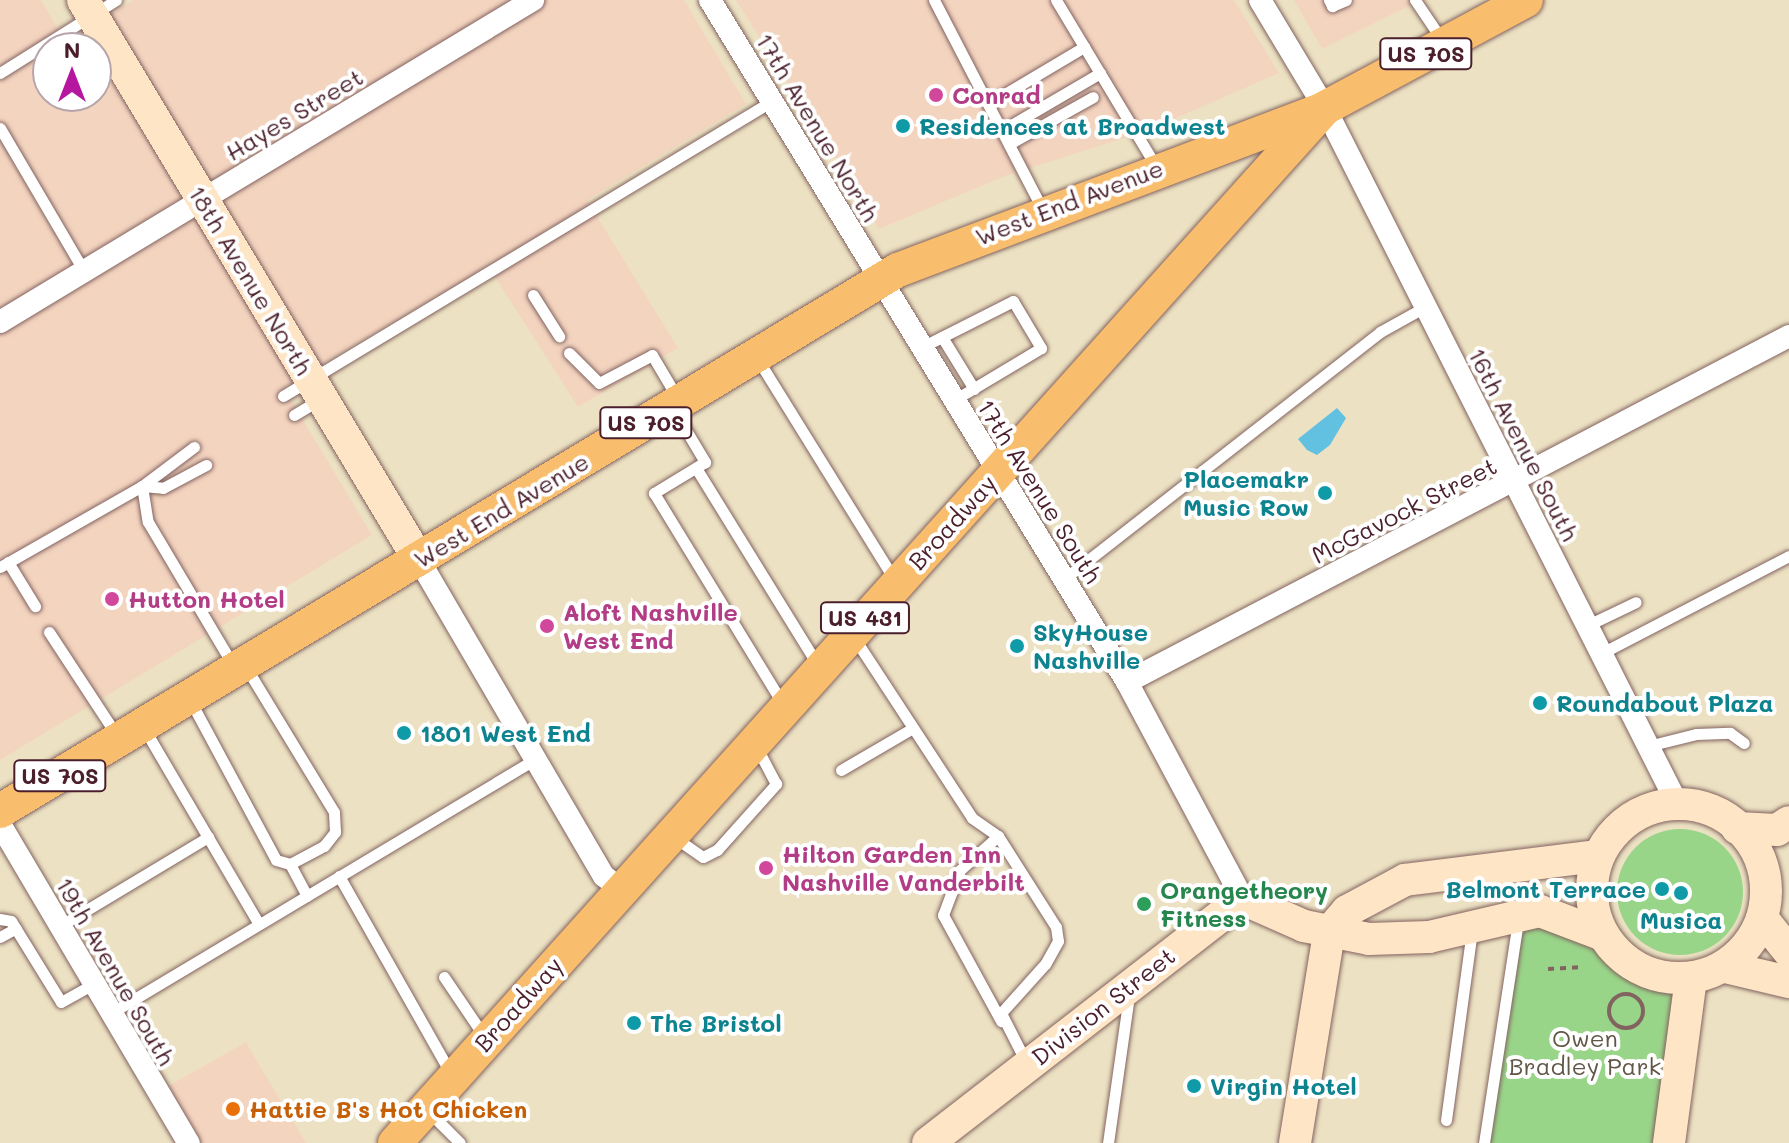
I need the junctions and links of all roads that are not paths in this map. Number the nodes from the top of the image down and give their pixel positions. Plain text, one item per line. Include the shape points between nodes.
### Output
1 (533, 0) edge
2 (710, 0) edge
3 (934, 0) edge
4 (1056, 0) edge
5 (1260, 0) edge
6 (1329, 0) edge
7 (1346, 0) edge
8 (1415, 0) edge
9 (1526, 0) edge
10 (97, 5) edge
11 (1444, 44) junction
12 (1084, 47) junction
13 (0, 73) edge
14 (1100, 73) junction
15 (1093, 97) dead end
16 (772, 101) junction
17 (988, 104) junction
18 (1325, 108) junction
19 (1013, 124) dead end
20 (0, 128) edge
21 (1009, 144) junction
22 (1158, 169) junction
23 (203, 199) junction
24 (1043, 210) junction
25 (84, 271) junction
26 (881, 281) junction
27 (533, 295) dead end
28 (1425, 307) junction
29 (0, 322) edge
30 (559, 336) dead end
31 (1789, 336) edge
32 (932, 342) junction
33 (569, 353) dead end
34 (757, 357) junction
35 (964, 395) junction
36 (302, 398) junction
37 (676, 406) junction
38 (194, 447) dead end
39 (206, 465) dead end
40 (696, 468) junction
41 (997, 472) junction
42 (1515, 482) junction
43 (142, 486) junction
44 (1789, 556) edge
45 (419, 560) junction
46 (4, 564) edge
47 (1064, 579) junction
48 (897, 583) junction
49 (1636, 602) dead end
50 (35, 606) dead end
51 (1586, 626) junction
52 (49, 632) dead end
53 (851, 634) junction
54 (1600, 654) junction
55 (240, 667) junction
56 (819, 668) junction
57 (1127, 682) junction
58 (189, 698) junction
59 (785, 707) junction
60 (913, 728) junction
61 (131, 733) junction
62 (753, 743) junction
63 (1744, 743) dead end
64 (1652, 745) junction
65 (538, 757) junction
66 (841, 770) dead end
67 (1677, 803) junction
68 (0, 811) edge
69 (1789, 822) edge
70 (0, 824) edge
71 (1737, 828) junction
72 (670, 834) junction
73 (998, 836) junction
74 (208, 837) junction
75 (1597, 856) junction
76 (290, 864) junction
77 (1789, 867) edge
78 (339, 876) junction
79 (621, 890) junction
80 (307, 896) junction
81 (1243, 899) junction
82 (1764, 904) junction
83 (1519, 913) junction
84 (0, 919) edge
85 (259, 924) junction
86 (60, 926) junction
87 (1473, 926) junction
88 (16, 928) junction
89 (1329, 932) junction
90 (1603, 935) junction
91 (0, 937) edge
92 (1789, 952) edge
93 (1725, 967) junction
94 (444, 977) dead end
95 (1691, 978) junction
96 (1789, 982) edge
97 (93, 984) junction
98 (1131, 984) junction
99 (110, 1013) junction
100 (1001, 1021) junction
101 (486, 1039) junction
102 (1027, 1065) junction
103 (453, 1077) junction
104 (425, 1108) junction
105 (1446, 1120) dead end
106 (189, 1143) edge
107 (395, 1143) edge
108 (460, 1143) edge
109 (928, 1143) edge
110 (1108, 1143) edge
111 (1295, 1143) edge
112 (1484, 1143) edge
113 (1669, 1143) edge

1 - 23 street, Hayes Street
2 - 16 street, 17th Avenue North
3 - 17 lane
4 - 12 lane
5 - 18 street, 16th Avenue South
6 - 7 lane
8 - 11 lane
9 - 11 main road, Broadway / US 70S
10 - 13 lane
10 - 23 main road, 18th Avenue North
11 - 18 main road, Broadway / US 70S
12 - 14 lane
12 - 17 lane
14 - 19 lane
14 - 22 lane
15 - 21 lane
16 - 26 street, 17th Avenue North
16 - 36 lane
17 - 21 lane
18 - 22 main road, West End Avenue / US 70S
18 - 28 street, 16th Avenue South
18 - 41 main road, Broadway / US 431
20 - 25 lane
21 - 24 lane
22 - 24 main road, West End Avenue / US 70S
23 - 25 street, Hayes Street
23 - 36 main road, 18th Avenue North
24 - 26 main road, West End Avenue / US 70S
25 - 29 street, Hayes Street
26 - 32 street, 17th Avenue South
26 - 34 main road, West End Avenue / US 70S
27 - 30 lane
28 - 42 street, 16th Avenue South
28 - 47 lane via 1380,332
31 - 42 street, McGavock Street
32 - 35 street, 17th Avenue South
32 - 35 lane via 1013,301 1041,348
33 - 37 lane via 599,383 652,355
34 - 37 main road, West End Avenue / US 70S
34 - 48 lane
35 - 41 street, 17th Avenue South
36 - 45 main road, 18th Avenue North
37 - 40 lane via 705,462
37 - 45 main road, West End Avenue / US 70S
38 - 43 lane
39 - 43 lane via 163,488
40 - 56 lane
40 - 59 lane via 654,493
41 - 47 street, 17th Avenue South
41 - 48 main road, Broadway / US 431
42 - 51 street, 16th Avenue South
42 - 57 street, McGavock Street
43 - 46 lane
43 - 55 lane via 148,522
44 - 54 lane
45 - 55 main road, West End Avenue / US 70S
45 - 65 street
46 - 50 lane
47 - 57 street, 17th Avenue South
48 - 53 main road, Broadway / US 431
49 - 51 lane
51 - 54 street, 16th Avenue South
52 - 61 lane
53 - 56 main road, Broadway / US 431
53 - 60 lane
54 - 64 street, 16th Avenue South
55 - 58 main road, West End Avenue / US 70S
55 - 76 lane via 334,812 335,832 324,846
56 - 59 main road, Broadway / US 431
57 - 81 street, 17th Avenue South
58 - 61 main road, West End Avenue / US 70S
58 - 76 lane via 276,860
59 - 62 main road, Broadway / US 431
60 - 66 lane
60 - 73 lane via 972,818
61 - 68 main road, West End Avenue / US 70S
61 - 74 lane
62 - 72 main road, Broadway / US 431
62 - 72 lane via 776,784 717,850 703,857
63 - 64 lane via 1730,733 1696,734
64 - 67 street, 16th Avenue South
65 - 78 lane
65 - 79 street via 604,876
67 - 71 main road via 1717,813
67 - 75 main road via 1625,822
69 - 71 main road via 1777,830
70 - 86 street, 19th Avenue South
71 - 82 main road via 1755,847
72 - 79 main road, Broadway / US 431
73 - 100 lane via 960,870 943,915
73 - 100 lane via 1058,941 1003,1004
74 - 85 lane
74 - 86 lane
75 - 89 main road via 1405,880 1347,911
75 - 90 main road via 1591,889
76 - 80 lane
77 - 82 main road
78 - 80 lane
78 - 103 lane
79 - 101 main road, Broadway / US 431
80 - 85 lane
81 - 89 main road
81 - 98 main road, Division Street
82 - 92 main road
82 - 93 main road
83 - 87 main road
83 - 90 main road via 1560,913
83 - 112 lane
84 - 88 lane
85 - 99 lane
86 - 97 street, 19th Avenue South
87 - 89 main road via 1399,939
87 - 105 lane
88 - 91 lane
88 - 97 lane via 61,1002
89 - 111 main road
90 - 95 main road via 1637,967
93 - 95 main road
93 - 96 main road
94 - 101 lane
95 - 113 main road
97 - 99 street, 19th Avenue South
98 - 102 main road, Division Street
98 - 110 lane
99 - 106 street, 19th Avenue South
100 - 102 lane
101 - 103 main road, Broadway / US 431
102 - 109 main road, Division Street
103 - 104 main road, Broadway / US 431
104 - 107 main road, Broadway / US 431
104 - 108 lane

